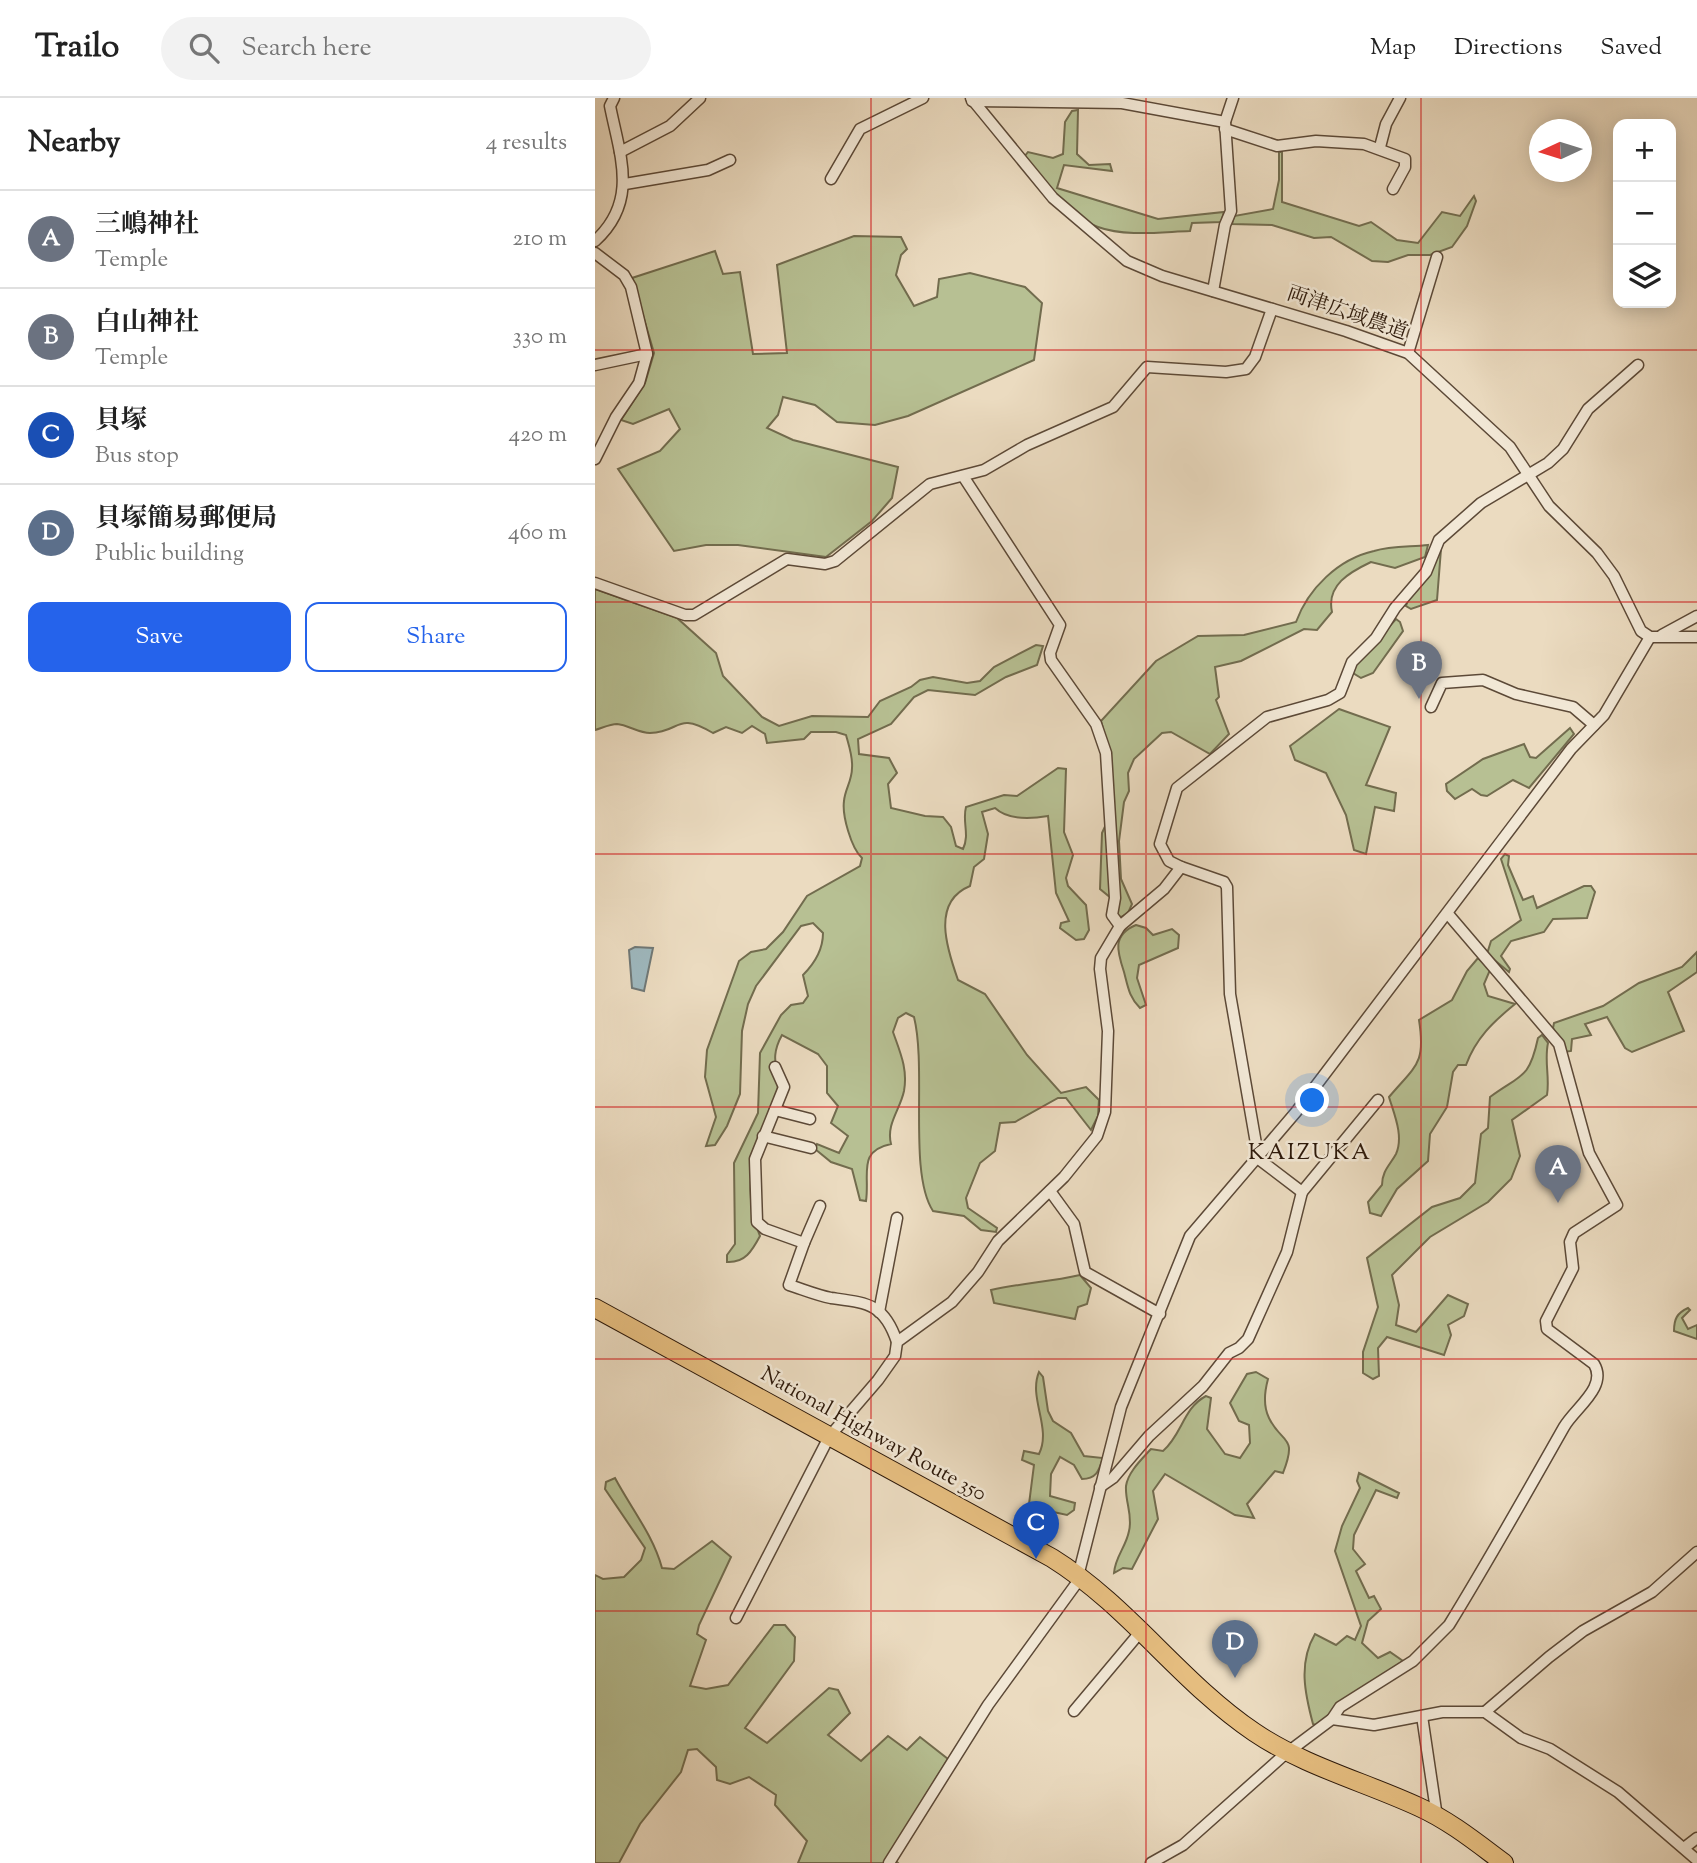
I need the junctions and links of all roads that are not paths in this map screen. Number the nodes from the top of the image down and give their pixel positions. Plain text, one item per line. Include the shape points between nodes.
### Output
1 (614, 98) edge
2 (700, 98) edge
3 (923, 98) edge
4 (1233, 98) edge
5 (1400, 98) edge
6 (971, 99) edge
7 (1225, 126) junction
8 (1380, 148) junction
9 (620, 152) junction
10 (730, 160) dead end
11 (831, 179) dead end
12 (625, 184) junction
13 (1393, 188) dead end
14 (595, 241) edge
15 (595, 253) edge
16 (1437, 257) dead end
17 (1213, 290) junction
18 (1272, 309) junction
19 (1408, 353) junction
20 (647, 354) junction
21 (595, 365) edge
22 (1638, 365) dead end
23 (595, 459) edge
24 (963, 477) junction
25 (1527, 477) junction
26 (595, 583) edge
27 (1697, 616) edge
28 (1655, 637) junction
29 (1697, 637) edge
30 (1431, 707) dead end
31 (1594, 725) junction
32 (1181, 867) junction
33 (1448, 914) junction
34 (1120, 926) junction
35 (775, 1067) dead end
36 (1378, 1100) dead end
37 (775, 1110) junction
38 (810, 1119) dead end
39 (763, 1136) junction
40 (811, 1148) dead end
41 (1257, 1156) junction
42 (1050, 1191) junction
43 (1302, 1192) junction
44 (820, 1206) dead end
45 (897, 1218) dead end
46 (804, 1243) junction
47 (595, 1308) edge
48 (880, 1312) junction
49 (1160, 1314) junction
50 (897, 1342) junction
51 (829, 1437) junction
52 (1100, 1487) junction
53 (1697, 1552) edge
54 (1079, 1576) junction
55 (736, 1618) dead end
56 (1142, 1630) junction
57 (1074, 1711) dead end
58 (1485, 1712) junction
59 (1422, 1716) junction
60 (1332, 1719) junction
61 (1289, 1753) junction
62 (1437, 1816) junction
63 (1697, 1838) edge
64 (1684, 1848) junction
65 (1697, 1860) edge
66 (889, 1863) edge
67 (1151, 1863) edge
68 (1504, 1863) edge

1 - 9 street via 610,106
2 - 9 street via 670,126
3 - 11 street via 860,129
4 - 7 street
5 - 8 street
6 - 7 street via 1122,103
6 - 17 street, 両津広域農道 via 1053,198 1105,245 1127,261 1162,276
7 - 8 street via 1277,146 1316,141
7 - 17 street via 1231,211
8 - 13 street via 1405,159
9 - 12 street
10 - 12 street via 708,170
12 - 14 street via 609,224
15 - 20 street via 624,275 631,287
16 - 19 street
17 - 18 street, 両津広域農道
18 - 19 street, 両津広域農道
18 - 24 street via 1246,369 1147,367 1113,407
19 - 25 street, 両津広域農道 via 1510,447
20 - 21 street
20 - 23 street via 639,383 615,417
22 - 25 street via 1588,409 1563,449
24 - 26 street via 930,484 835,561 787,559 694,615
24 - 34 street via 1060,625 1051,660 1102,738 1111,819 1112,915
25 - 28 street, 両津広域農道 via 1597,553 1623,591 1641,631
25 - 32 street via 1481,503 1439,540 1426,572 1352,662 1339,692 1328,700 1267,717 1177,788 1160,844 1169,862
27 - 28 street
28 - 29 street
28 - 31 street
30 - 31 street via 1442,684 1483,680 1516,694 1573,707
31 - 33 street via 1571,749
32 - 34 street via 1164,889
32 - 41 street via 1227,887 1230,994
33 - 41 street
33 - 60 street via 1559,1044 1589,1153 1617,1205 1574,1233 1570,1242 1573,1268 1546,1321 1547,1329 1594,1364 1599,1377 1568,1420 1450,1625 1413,1661 1340,1707
34 - 42 street via 1101,958 1100,969 1108,1031 1105,1112 1097,1136
35 - 37 street via 784,1087
36 - 43 street
37 - 38 street
37 - 39 street
39 - 40 street
39 - 46 street via 755,1159 757,1222
41 - 43 street
41 - 49 street via 1190,1236
42 - 49 street via 1074,1224 1085,1272
42 - 50 street via 998,1241 952,1302
43 - 52 street via 1287,1252 1248,1339 1229,1353 1203,1386
44 - 46 street
45 - 48 street
46 - 48 street via 789,1285 830,1298 869,1303
47 - 51 highway, National Highway Route 350
48 - 50 street
49 - 52 street via 1121,1407
50 - 51 street via 895,1356 879,1380
51 - 54 highway, National Highway Route 350
51 - 55 street
52 - 54 street
53 - 58 street via 1651,1592 1583,1631
54 - 56 highway, National Highway Route 350
54 - 66 street via 1065,1602 988,1705
56 - 57 street
56 - 61 highway, National Highway Route 350 via 1218,1704
58 - 59 street via 1461,1710
58 - 64 street via 1521,1738 1550,1749 1618,1792
59 - 60 street via 1374,1725
59 - 62 street
60 - 61 street
61 - 62 highway, National Highway Route 350
61 - 67 street via 1183,1845
62 - 68 highway, National Highway Route 350
63 - 64 street
64 - 65 street

